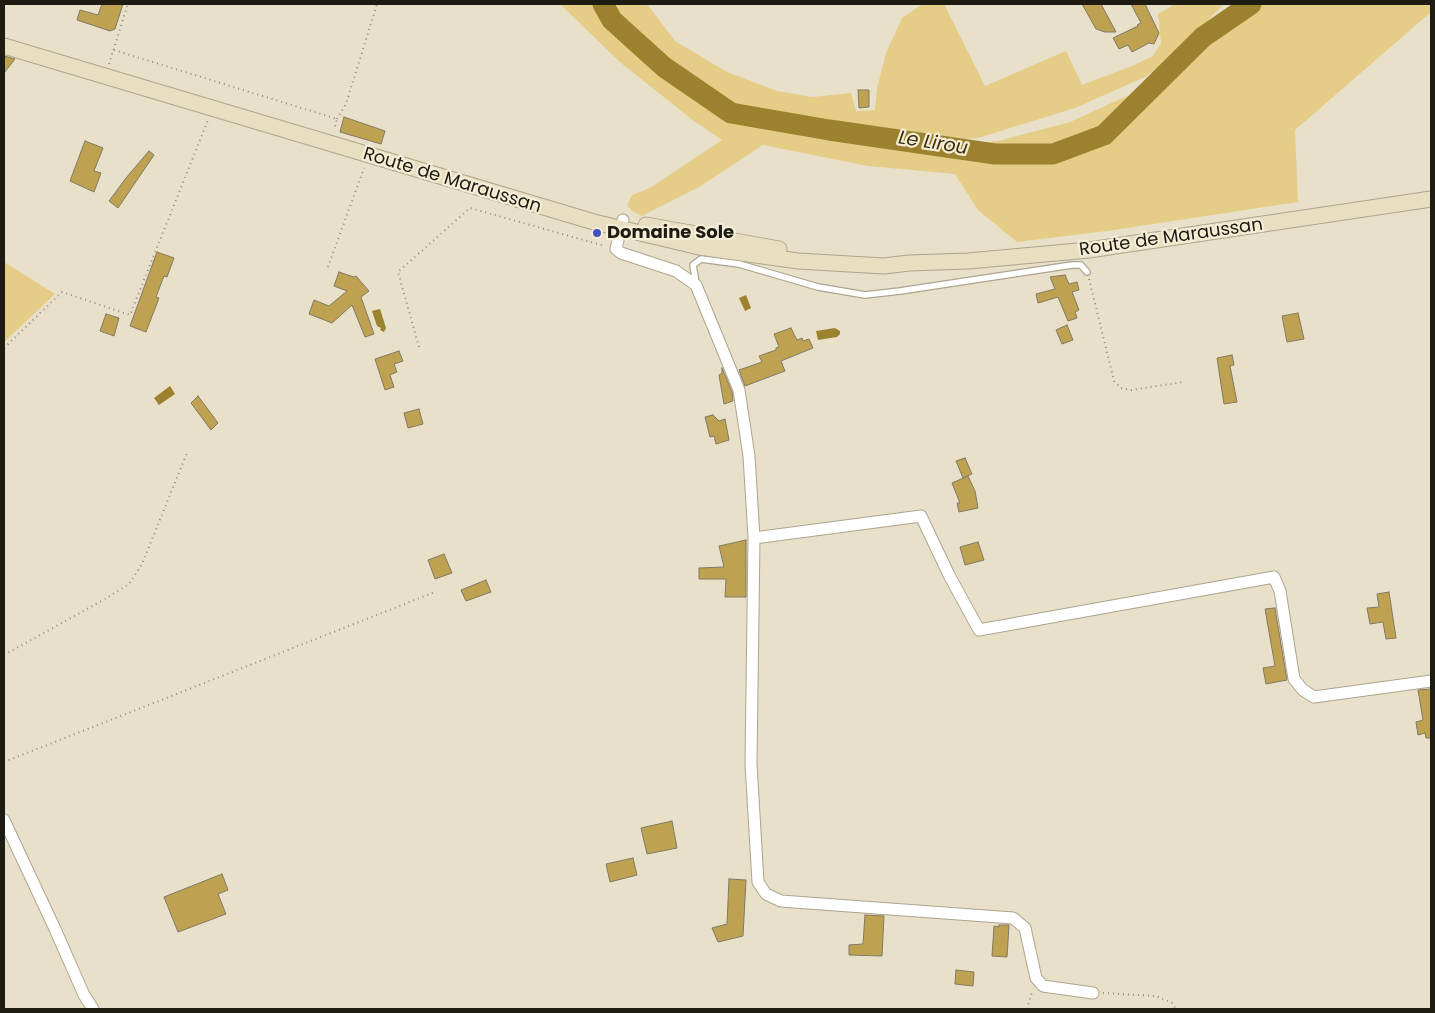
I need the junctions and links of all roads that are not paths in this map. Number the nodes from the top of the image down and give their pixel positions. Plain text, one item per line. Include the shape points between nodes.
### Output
1 (4, 39) edge
2 (4, 46) edge
3 (1431, 200) edge
4 (622, 224) junction
5 (1088, 272) road end
6 (696, 285) junction
7 (754, 538) junction
8 (1431, 681) edge
9 (4, 820) edge
10 (1093, 993) road end
11 (93, 1009) edge

1 - 4 main road, Route de Maraussan
2 - 4 main road, Route de Maraussan via 536,206
3 - 4 main road, Route de Maraussan via 1089,250 910,263 774,248
4 - 6 street via 616,249 629,257 676,272
5 - 6 lane via 1081,265 1072,265 865,295 818,287 739,264 701,259 693,265
6 - 7 street via 739,390 749,456
7 - 8 street via 921,516 979,630 1274,577 1280,591 1294,679 1303,690 1314,697
7 - 10 street via 751,764 758,882 766,894 781,901 1013,918 1025,928 1036,978 1043,986
9 - 11 street

